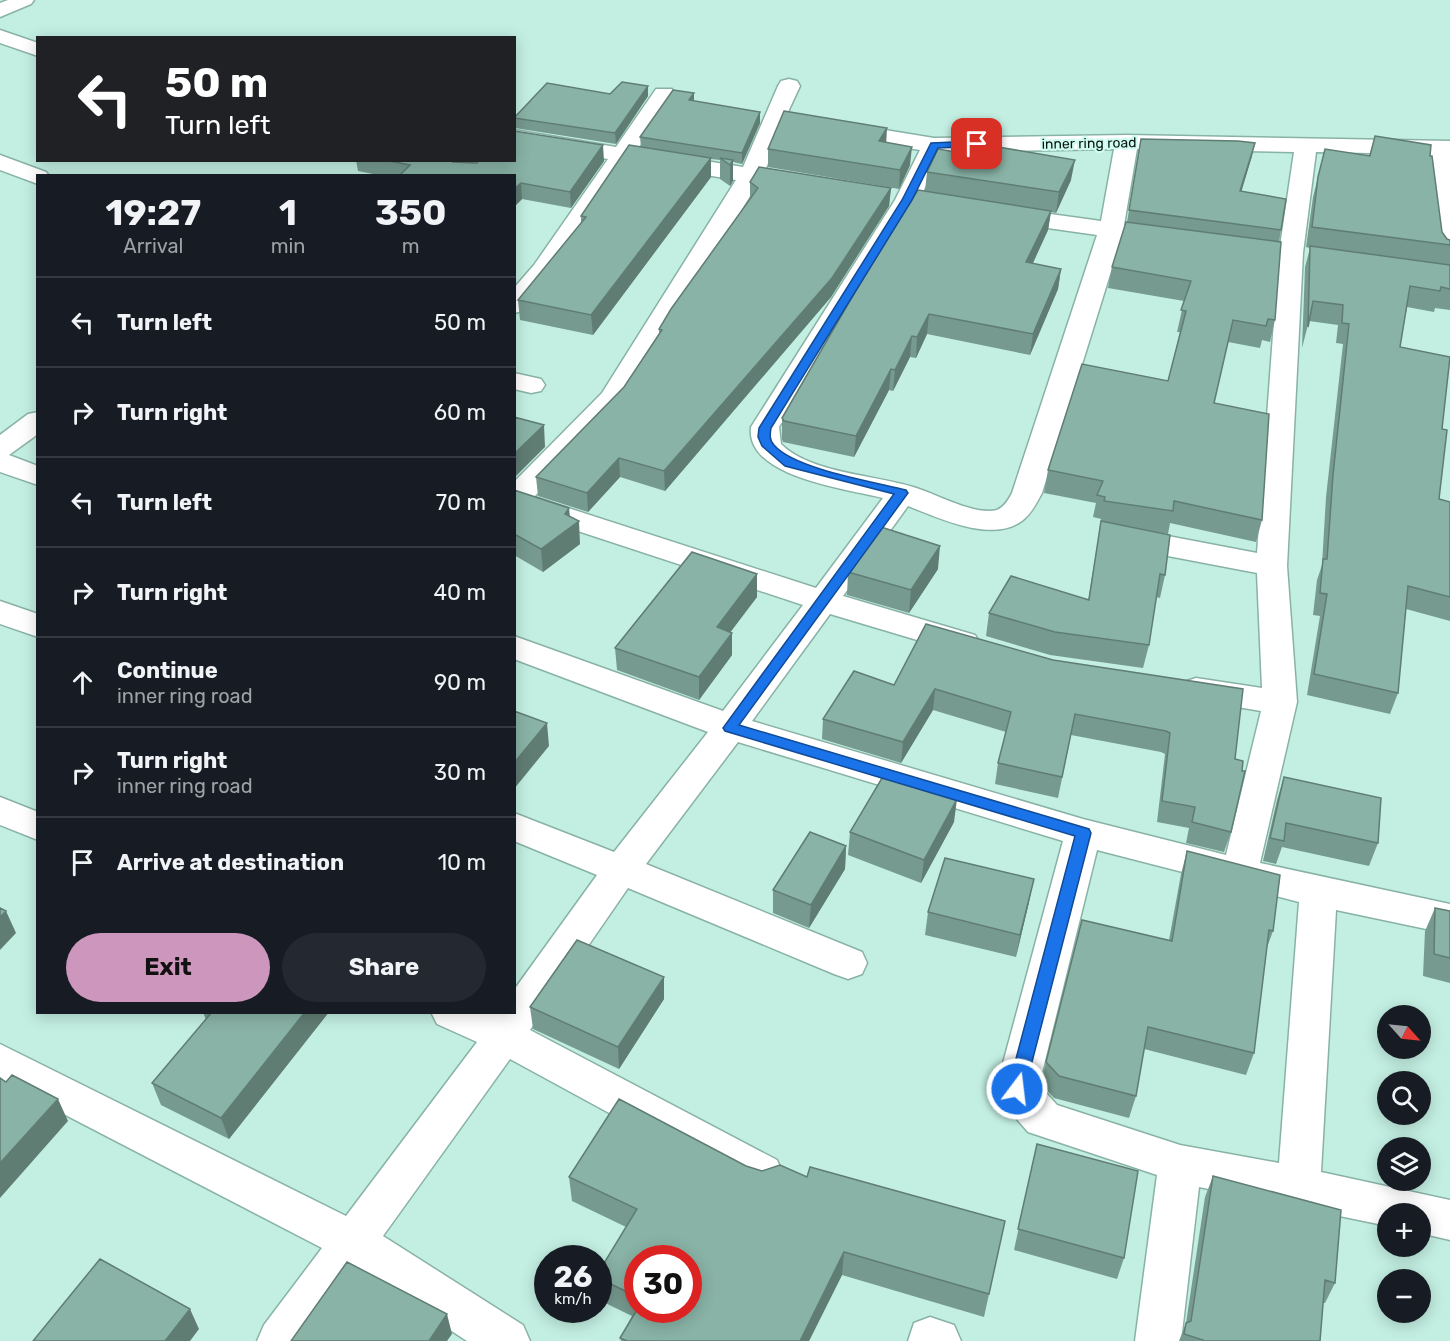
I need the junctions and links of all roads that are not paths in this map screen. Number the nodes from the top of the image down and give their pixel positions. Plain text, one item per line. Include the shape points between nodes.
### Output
1 (24, 0) edge
2 (0, 11) edge
3 (0, 36) edge
4 (36, 49) edge
5 (789, 86) dead end
6 (664, 94) dead end
7 (774, 119) junction
8 (516, 137) edge
9 (1127, 142) junction
10 (934, 145) junction
11 (1306, 145) junction
12 (1443, 148) edge
13 (622, 155) junction
14 (0, 162) edge
15 (751, 175) junction
16 (36, 176) edge
17 (818, 186) edge
18 (986, 212) edge
19 (1111, 231) junction
20 (1190, 241) edge
21 (1450, 252) edge
22 (516, 303) edge
23 (36, 421) edge
24 (0, 448) edge
25 (0, 462) edge
26 (36, 475) edge
27 (902, 493) junction
28 (516, 498) edge
29 (516, 501) edge
30 (1105, 534) edge
31 (1272, 566) junction
32 (823, 601) junction
33 (0, 612) edge
34 (36, 625) edge
35 (516, 648) edge
36 (993, 652) edge
37 (1165, 685) edge
38 (1280, 702) junction
39 (730, 728) junction
40 (516, 827) edge
41 (1083, 833) junction
42 (620, 871) junction
43 (1240, 871) junction
44 (1318, 892) junction
45 (1450, 919) edge
46 (848, 963) dead end
47 (455, 1014) edge
48 (504, 1036) junction
49 (0, 1062) edge
50 (1180, 1164) junction
51 (762, 1174) edge
52 (1299, 1186) junction
53 (1450, 1220) edge
54 (353, 1242) junction
55 (280, 1341) edge
56 (507, 1341) edge
57 (1158, 1341) edge

1 - 2 street
3 - 4 street
5 - 7 street
6 - 13 street
7 - 10 street, inner ring road
7 - 15 street
8 - 13 street
9 - 10 street, inner ring road
9 - 11 street, inner ring road
9 - 19 street
10 - 27 street via 907,200 765,428 764,437 772,451 789,464
11 - 12 street, inner ring road
11 - 31 street via 1291,254
12 - 21 street
13 - 15 street
13 - 22 street
14 - 16 street
15 - 17 street
15 - 28 street via 613,398
18 - 19 street
19 - 20 street
19 - 27 street via 1028,493 1017,510 995,521 976,519
23 - 24 street
25 - 26 street
27 - 32 street
29 - 32 street
30 - 31 street
31 - 38 street
32 - 36 street
32 - 39 street
33 - 34 street
35 - 39 street
37 - 38 street
38 - 43 street
39 - 41 street
39 - 42 street
40 - 42 street
41 - 43 street
41 - 50 street via 1017,1089 1043,1119
42 - 46 street
42 - 48 street
43 - 44 street
44 - 45 street
44 - 52 street
47 - 48 street
48 - 51 street
48 - 54 street
49 - 54 street
50 - 52 street
50 - 57 street
52 - 53 street
54 - 55 street
54 - 56 street

